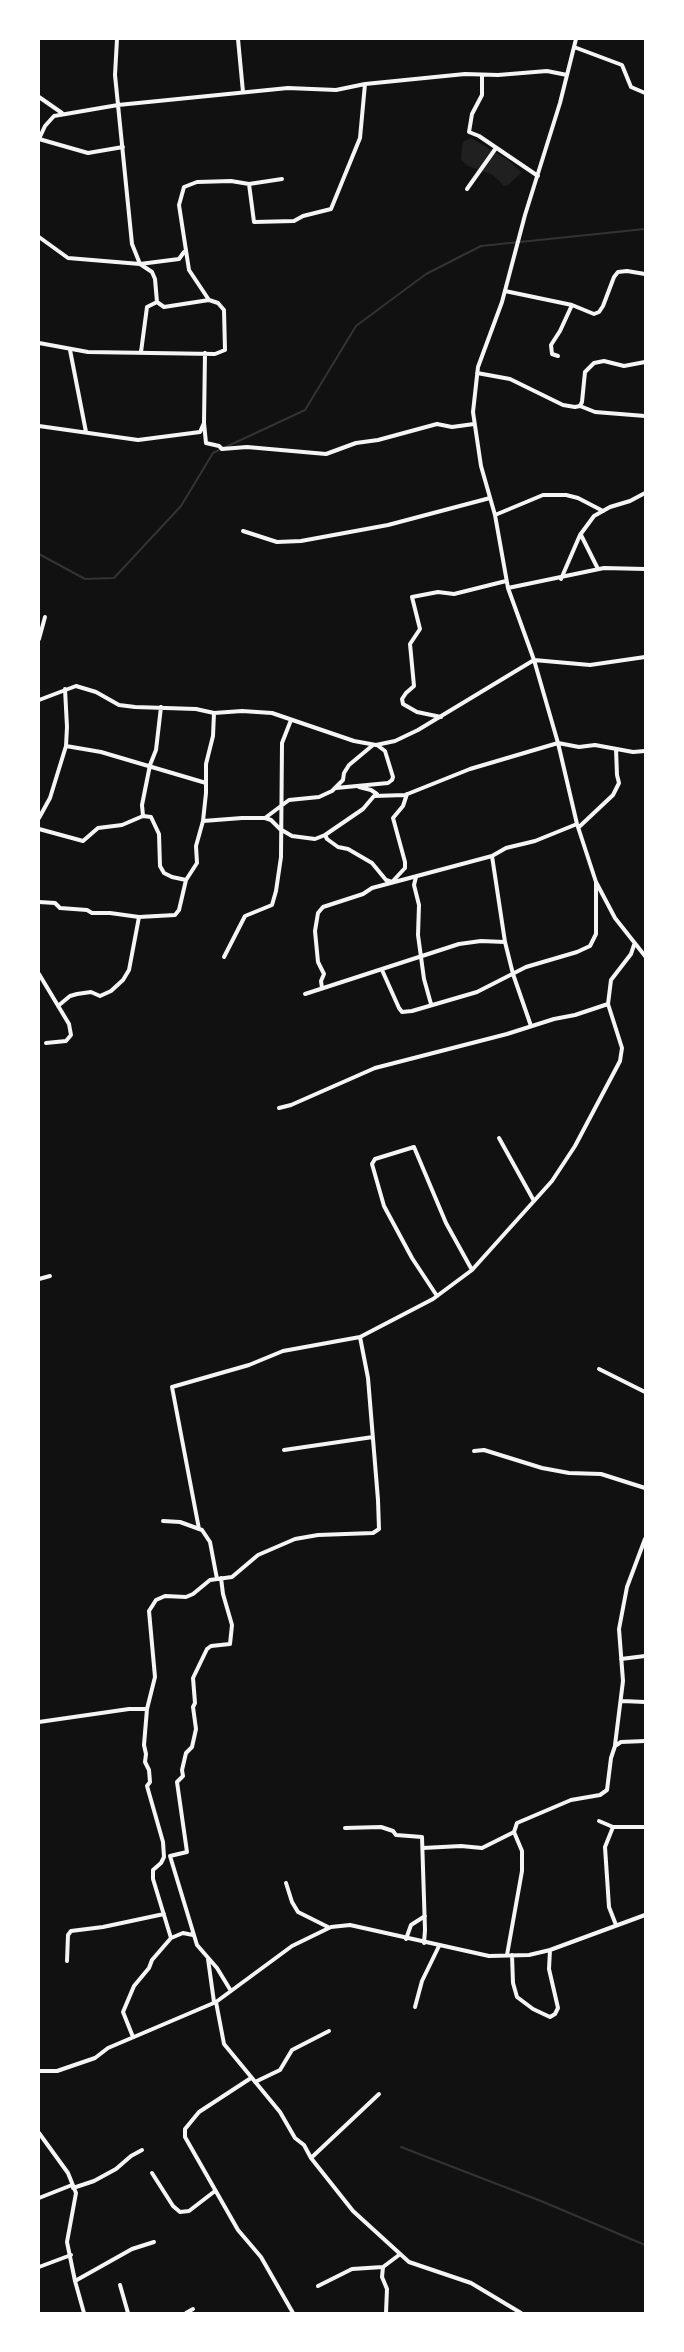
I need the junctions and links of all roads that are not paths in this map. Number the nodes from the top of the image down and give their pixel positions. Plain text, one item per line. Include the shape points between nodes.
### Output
1 (117, 39) edge
2 (238, 39) edge
3 (576, 39) edge
4 (574, 47) junction
5 (482, 75) junction
6 (567, 75) junction
7 (365, 84) junction
8 (243, 92) junction
9 (645, 93) edge
10 (39, 97) edge
11 (118, 105) junction
12 (62, 113) junction
13 (39, 139) edge
14 (123, 147) junction
15 (496, 148) junction
16 (538, 176) junction
17 (282, 179) dead end
18 (249, 184) junction
19 (468, 189) dead end
20 (39, 237) edge
21 (185, 251) junction
22 (140, 264) junction
23 (645, 274) edge
24 (505, 291) junction
25 (209, 300) junction
26 (157, 302) junction
27 (572, 305) junction
28 (39, 343) edge
29 (70, 350) junction
30 (141, 352) junction
31 (205, 353) junction
32 (558, 356) dead end
33 (645, 362) edge
34 (477, 373) junction
35 (580, 406) junction
36 (645, 416) edge
37 (204, 423) junction
38 (474, 424) junction
39 (39, 426) edge
40 (86, 432) junction
41 (645, 493) edge
42 (490, 498) junction
43 (603, 511) junction
44 (495, 515) junction
45 (243, 531) dead end
46 (580, 535) junction
47 (598, 569) junction
48 (645, 569) edge
49 (561, 579) junction
50 (506, 580) junction
51 (508, 588) junction
52 (45, 617) dead end
53 (39, 639) edge
54 (645, 657) edge
55 (534, 660) junction
56 (65, 689) junction
57 (39, 700) edge
58 (161, 706) junction
59 (214, 713) junction
60 (441, 718) junction
61 (291, 720) junction
62 (558, 743) junction
63 (375, 745) junction
64 (66, 746) junction
65 (616, 749) junction
66 (645, 751) edge
67 (150, 765) junction
68 (206, 783) junction
69 (356, 786) junction
70 (336, 788) junction
71 (407, 794) junction
72 (377, 795) junction
73 (280, 807) junction
74 (143, 816) junction
75 (39, 818) edge
76 (265, 818) junction
77 (202, 821) junction
78 (578, 826) junction
79 (39, 829) edge
80 (280, 829) junction
81 (325, 835) junction
82 (492, 856) junction
83 (416, 877) junction
84 (186, 880) junction
85 (392, 882) junction
86 (596, 882) junction
87 (39, 902) edge
88 (139, 917) junction
89 (505, 942) junction
90 (634, 944) junction
91 (645, 956) edge
92 (224, 957) dead end
93 (421, 957) junction
94 (382, 970) junction
95 (39, 974) edge
96 (513, 974) junction
97 (322, 988) junction
98 (305, 994) dead end
99 (431, 1004) junction
100 (608, 1004) junction
101 (58, 1006) junction
102 (531, 1026) junction
103 (46, 1043) dead end
104 (279, 1108) dead end
105 (499, 1138) dead end
106 (534, 1201) junction
107 (472, 1270) junction
108 (50, 1276) dead end
109 (39, 1279) edge
110 (437, 1296) junction
111 (360, 1337) junction
112 (599, 1369) dead end
113 (645, 1392) edge
114 (373, 1437) junction
115 (284, 1450) dead end
116 (474, 1451) dead end
117 (645, 1488) edge
118 (164, 1521) dead end
119 (200, 1529) junction
120 (645, 1539) edge
121 (219, 1579) junction
122 (645, 1656) edge
123 (621, 1659) junction
124 (622, 1701) junction
125 (645, 1702) edge
126 (147, 1709) junction
127 (39, 1722) edge
128 (645, 1741) edge
129 (615, 1746) junction
130 (599, 1821) dead end
131 (613, 1827) junction
132 (645, 1827) edge
133 (345, 1828) dead end
134 (514, 1832) junction
135 (423, 1848) junction
136 (286, 1882) dead end
137 (164, 1914) junction
138 (645, 1915) edge
139 (425, 1916) junction
140 (616, 1925) junction
141 (329, 1928) junction
142 (193, 1935) junction
143 (171, 1938) junction
144 (406, 1939) junction
145 (424, 1943) junction
146 (440, 1946) junction
147 (550, 1950) junction
148 (510, 1955) junction
149 (208, 1957) junction
150 (67, 1961) dead end
151 (231, 1991) junction
152 (215, 2002) junction
153 (415, 2007) dead end
154 (329, 2031) dead end
155 (133, 2038) junction
156 (39, 2071) edge
157 (253, 2080) junction
158 (379, 2094) dead end
159 (39, 2133) edge
160 (142, 2150) dead end
161 (311, 2158) junction
162 (152, 2173) dead end
163 (73, 2186) junction
164 (215, 2191) junction
165 (39, 2198) edge
166 (154, 2242) dead end
167 (70, 2254) junction
168 (399, 2254) junction
169 (39, 2267) edge
170 (383, 2267) junction
171 (75, 2281) junction
172 (120, 2285) dead end
173 (318, 2286) dead end
174 (194, 2309) dead end
175 (84, 2313) edge
176 (128, 2313) edge
177 (186, 2313) edge
178 (293, 2313) edge
179 (386, 2313) edge
180 (521, 2313) edge

1 - 11 street
2 - 8 street
3 - 4 street
4 - 6 street
4 - 9 street via 622,65 631,87
5 - 6 street via 547,71
5 - 7 street
5 - 15 street via 482,95 468,130
6 - 16 street
7 - 8 street via 336,90 288,88
7 - 18 street via 360,138 331,209 294,221 254,222
8 - 11 street
10 - 12 street
11 - 12 street
11 - 14 street
12 - 13 street via 45,126
13 - 14 street via 88,153
14 - 22 street via 132,244
15 - 16 street
15 - 19 street
16 - 24 street
17 - 18 street
18 - 21 street via 197,182 184,187 179,205
20 - 22 street via 68,258
21 - 22 street via 179,259
21 - 25 street via 189,270
22 - 26 street via 152,272
23 - 27 street via 618,272 599,312 594,314
24 - 27 street
24 - 34 street
25 - 26 street via 164,307
25 - 31 street via 224,310 225,350
26 - 30 street via 147,307
27 - 32 street via 551,345 552,354
28 - 29 street
29 - 30 street
29 - 40 street
30 - 31 street
31 - 37 street
33 - 35 street via 624,366 594,363 585,372
34 - 35 street via 510,379 563,405
34 - 38 street
35 - 36 street via 595,412
37 - 38 street via 206,443 222,449 247,447 326,454 437,424
37 - 40 street via 200,432 138,440
38 - 42 street
39 - 40 street
41 - 43 street
42 - 44 street
42 - 45 street via 388,525 301,541 277,542
43 - 44 street via 566,495 543,495
43 - 46 street via 594,516
44 - 50 street
46 - 47 street
46 - 49 street
47 - 48 street
47 - 49 street
49 - 51 street
50 - 51 street
50 - 60 street via 454,594 438,592 412,597 420,629 410,644 414,686 402,699 403,704
51 - 55 street
52 - 53 street
54 - 55 street via 590,665
55 - 60 street
55 - 62 street
56 - 57 street
56 - 58 street via 85,687 119,705
56 - 64 street
58 - 59 street
58 - 67 street via 156,750
59 - 61 street via 272,713
59 - 68 street
60 - 63 street via 395,741
61 - 63 street
61 - 73 street via 282,743
62 - 65 street
62 - 71 street via 470,769
62 - 78 street
63 - 69 street via 385,751 392,780
63 - 70 street via 349,765
64 - 67 street
64 - 75 street via 50,798
65 - 66 street
65 - 78 street via 619,783 613,795
67 - 68 street
67 - 74 street
68 - 77 street
69 - 70 street
69 - 72 street
70 - 73 street via 319,797 289,800
71 - 72 street
71 - 85 street via 393,818 405,868
72 - 81 street via 363,810
73 - 76 street
73 - 80 street
74 - 79 street via 122,825 98,828 83,841
74 - 84 street via 151,817 159,834 160,866 164,873
76 - 77 street
76 - 80 street
77 - 84 street via 196,846 197,863
78 - 82 street
78 - 86 street
80 - 81 street via 301,839
80 - 92 street via 281,857 272,905 245,916
81 - 85 street via 338,847 372,863
82 - 83 street
82 - 89 street
83 - 85 street
83 - 93 street
84 - 88 street via 175,915
85 - 97 street via 323,907 318,913 315,931 318,962 324,974
86 - 90 street
86 - 96 street via 596,934 590,946
87 - 88 street via 92,913
88 - 101 street via 129,970 123,980 100,996 77,994
89 - 93 street via 459,944
89 - 96 street
90 - 91 street
90 - 100 street via 611,980
93 - 94 street
93 - 99 street
94 - 97 street
94 - 99 street via 402,1011
95 - 101 street
96 - 99 street via 477,992
96 - 102 street
97 - 98 street
100 - 102 street
100 - 106 street via 622,1048 620,1061 575,1146
101 - 103 street via 71,1035 66,1041
102 - 104 street via 375,1068
105 - 106 street
106 - 107 street
107 - 110 street
107 - 110 street via 446,1223 414,1147 375,1159 372,1164 384,1206
108 - 109 street
110 - 111 street
111 - 114 street
111 - 119 street via 283,1351 172,1387
112 - 113 street
114 - 115 street
114 - 121 street via 379,1529 373,1533 318,1534 295,1539 258,1555 232,1577
116 - 117 street via 484,1450 568,1473 601,1474
118 - 119 street
119 - 121 street via 210,1542
120 - 123 street via 627,1587 619,1629
121 - 126 street via 186,1597 156,1599 149,1611 154,1677
121 - 142 street via 232,1625 230,1644 207,1649 193,1678 196,1729 192,1748 186,1753 183,1776 177,1782 187,1852 170,1856
122 - 123 street
123 - 124 street
124 - 125 street
124 - 129 street
126 - 127 street
126 - 137 street via 147,1786 164,1849 161,1863 153,1870 153,1879
128 - 129 street
129 - 134 street via 607,1790 529,1817 517,1823
130 - 131 street
131 - 132 street
131 - 140 street via 605,1847 609,1907
133 - 135 street via 381,1827 396,1835 422,1837
134 - 135 street via 482,1848
134 - 148 street via 522,1851 522,1870
135 - 139 street
136 - 141 street via 298,1912
137 - 143 street
137 - 150 street via 71,1930
138 - 140 street
139 - 144 street via 411,1925
139 - 145 street
140 - 147 street
141 - 144 street via 350,1925
141 - 151 street via 292,1946
142 - 143 street via 183,1933
142 - 149 street
143 - 155 street via 152,1959 125,2004 123,2012
144 - 145 street
145 - 146 street
146 - 148 street via 489,1956
146 - 153 street via 422,1982
147 - 148 street
147 - 148 street via 549,1969 558,2008 550,2017 517,1997
149 - 151 street
149 - 152 street
151 - 152 street
152 - 155 street
152 - 157 street via 224,2044
154 - 157 street via 292,2050 280,2070
155 - 156 street via 95,2058 57,2071
157 - 161 street
157 - 164 street via 199,2112 186,2129 189,2146
158 - 161 street
159 - 163 street
160 - 163 street via 94,2181
161 - 168 street via 353,2211
162 - 164 street via 180,2212 189,2211
163 - 165 street
163 - 167 street via 76,2193 67,2242
164 - 178 street via 238,2230 269,2269
166 - 171 street via 132,2249
167 - 169 street
167 - 171 street
168 - 170 street
168 - 180 street via 409,2262 471,2283
170 - 173 street via 352,2269
170 - 179 street
171 - 175 street
172 - 176 street
174 - 177 street

